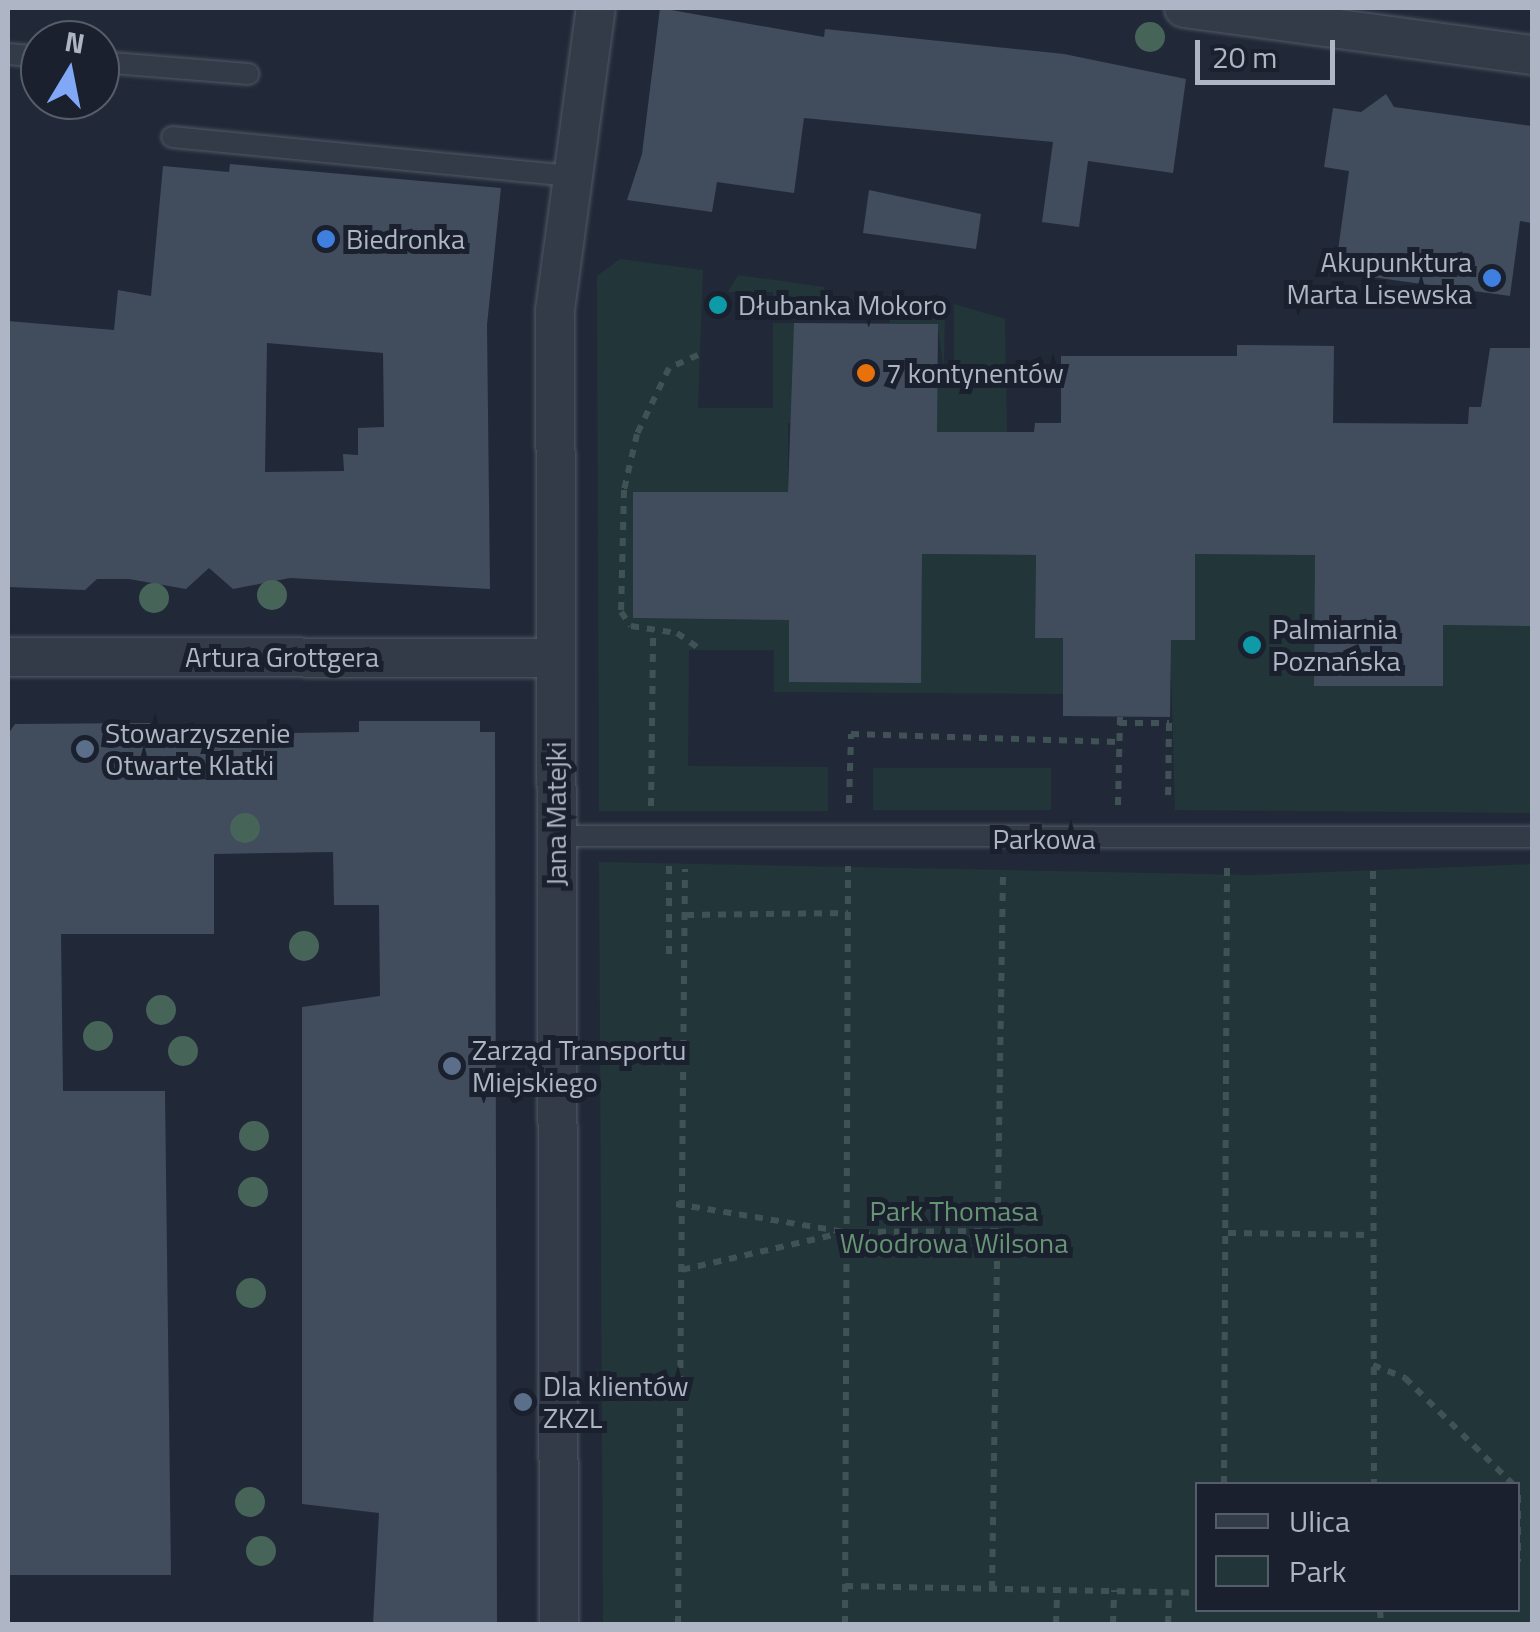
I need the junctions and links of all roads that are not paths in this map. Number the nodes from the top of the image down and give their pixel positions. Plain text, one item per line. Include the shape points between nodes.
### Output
1 (596, 8) edge
2 (1184, 8) edge
3 (1532, 55) edge
4 (120, 64) edge
5 (249, 74) dead end
6 (172, 137) dead end
7 (568, 176) junction
8 (8, 657) edge
9 (556, 658) junction
10 (556, 836) junction
11 (1532, 836) edge
12 (559, 1624) edge

1 - 7 street, Jana Matejki
2 - 3 street
4 - 5 lane
6 - 7 lane
7 - 9 street, Jana Matejki via 555,310
8 - 9 street, Artura Grottgera
9 - 10 street, Jana Matejki
10 - 11 lane, Parkowa
10 - 12 street, Jana Matejki

